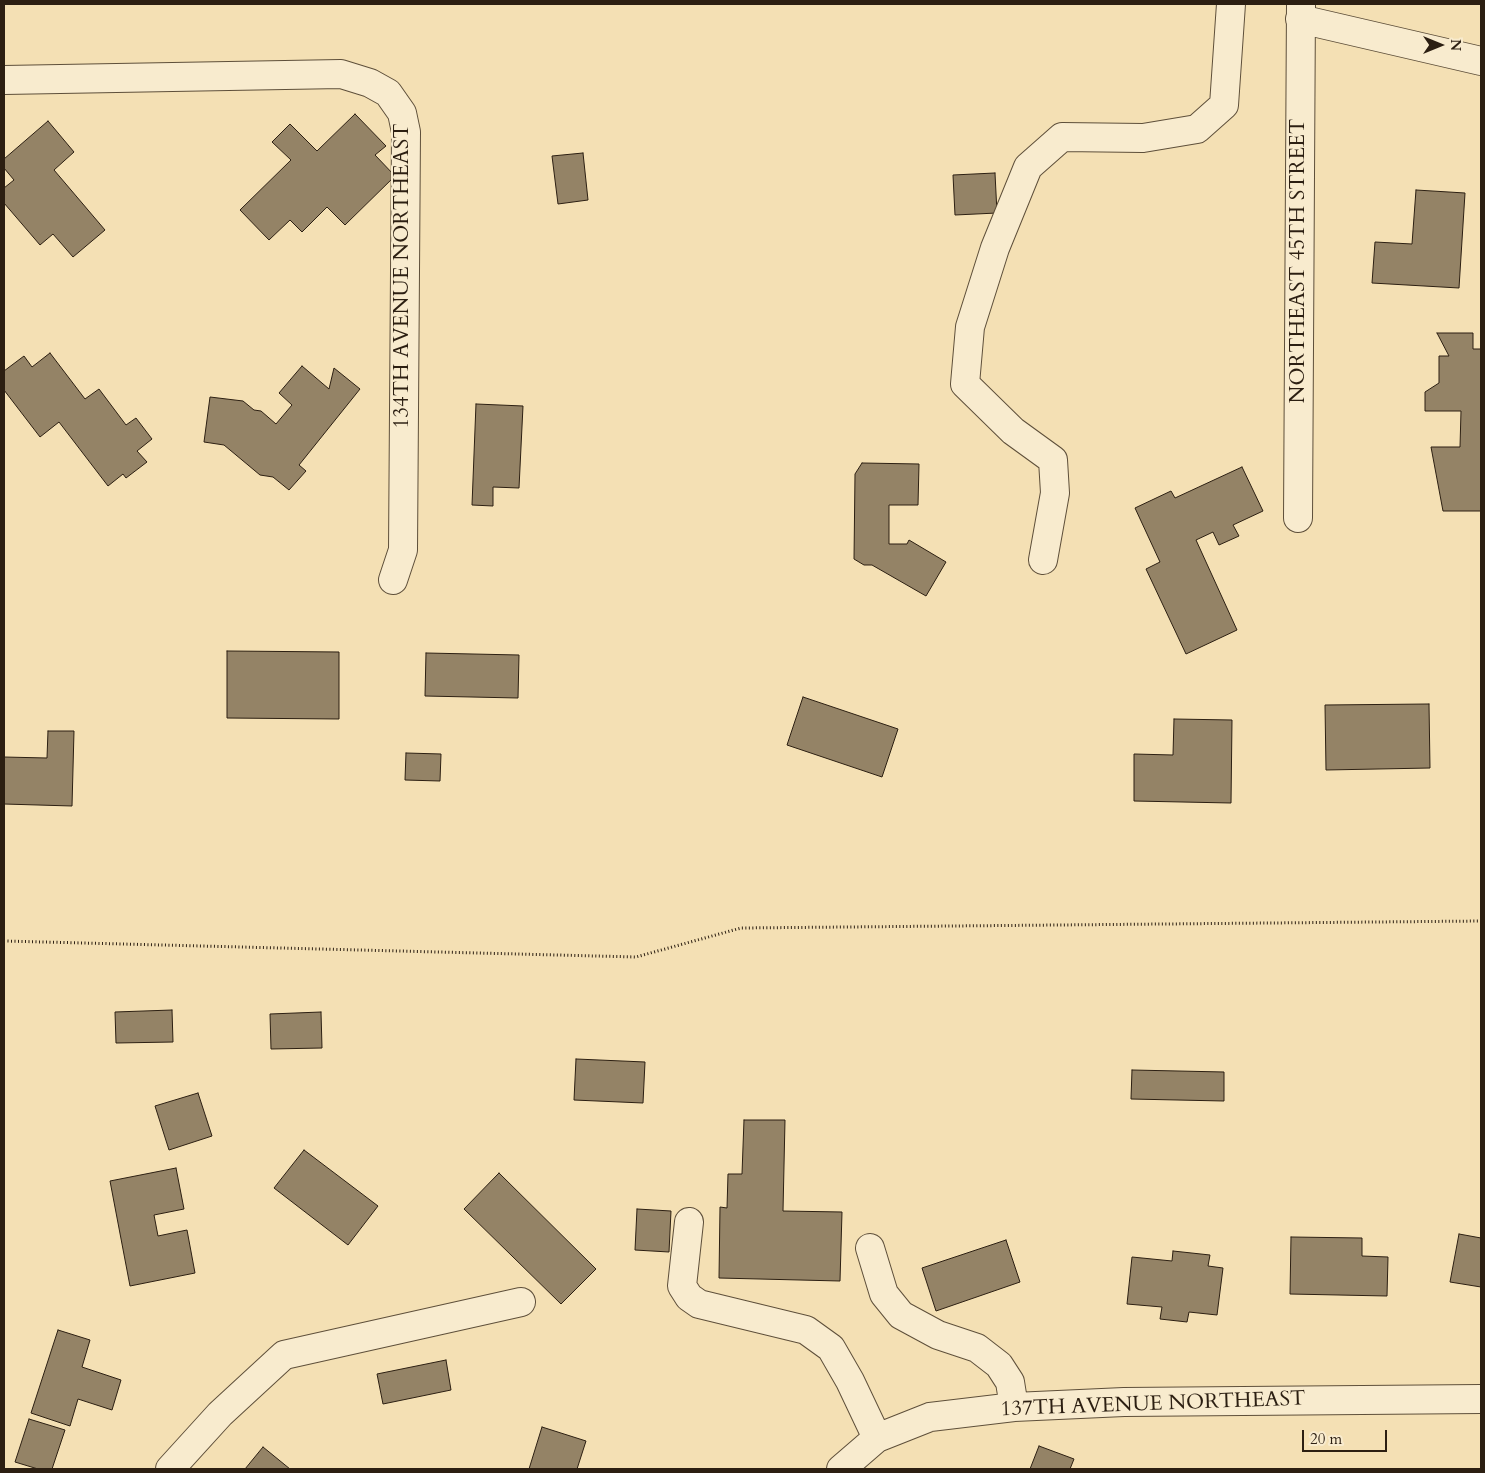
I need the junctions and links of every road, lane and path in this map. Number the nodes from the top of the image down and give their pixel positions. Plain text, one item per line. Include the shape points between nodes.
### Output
1 (1231, 4) edge
2 (1301, 11) edge
3 (1481, 62) edge
4 (4, 80) edge
5 (1298, 518) dead end
6 (1043, 560) dead end
7 (393, 580) dead end
8 (1481, 921) edge
9 (4, 941) edge
10 (689, 1222) dead end
11 (870, 1248) dead end
12 (521, 1302) dead end
13 (1481, 1399) edge
14 (1014, 1407) junction
15 (877, 1438) junction
16 (170, 1469) edge
17 (841, 1469) edge

1 - 6 street via 1224,105 1197,129 1143,138 1062,137 1028,167 995,248 970,327 965,384 1013,431 1053,460 1054,493
2 - 3 street
2 - 5 street, NORTHEAST 45TH STREET
4 - 7 street, 134TH AVENUE NORTHEAST via 341,74 370,83 388,93 402,113 406,132 403,550
8 - 9 path via 741,928 636,957
10 - 15 street via 682,1286 689,1297 699,1304 806,1330 830,1348
11 - 14 street via 884,1294 901,1315 938,1335 977,1348 998,1364 1010,1382
12 - 16 street via 284,1355 220,1414
13 - 14 street, 137TH AVENUE NORTHEAST via 1124,1402
14 - 15 street, 137TH AVENUE NORTHEAST via 930,1418
15 - 17 street, 137TH AVENUE NORTHEAST

